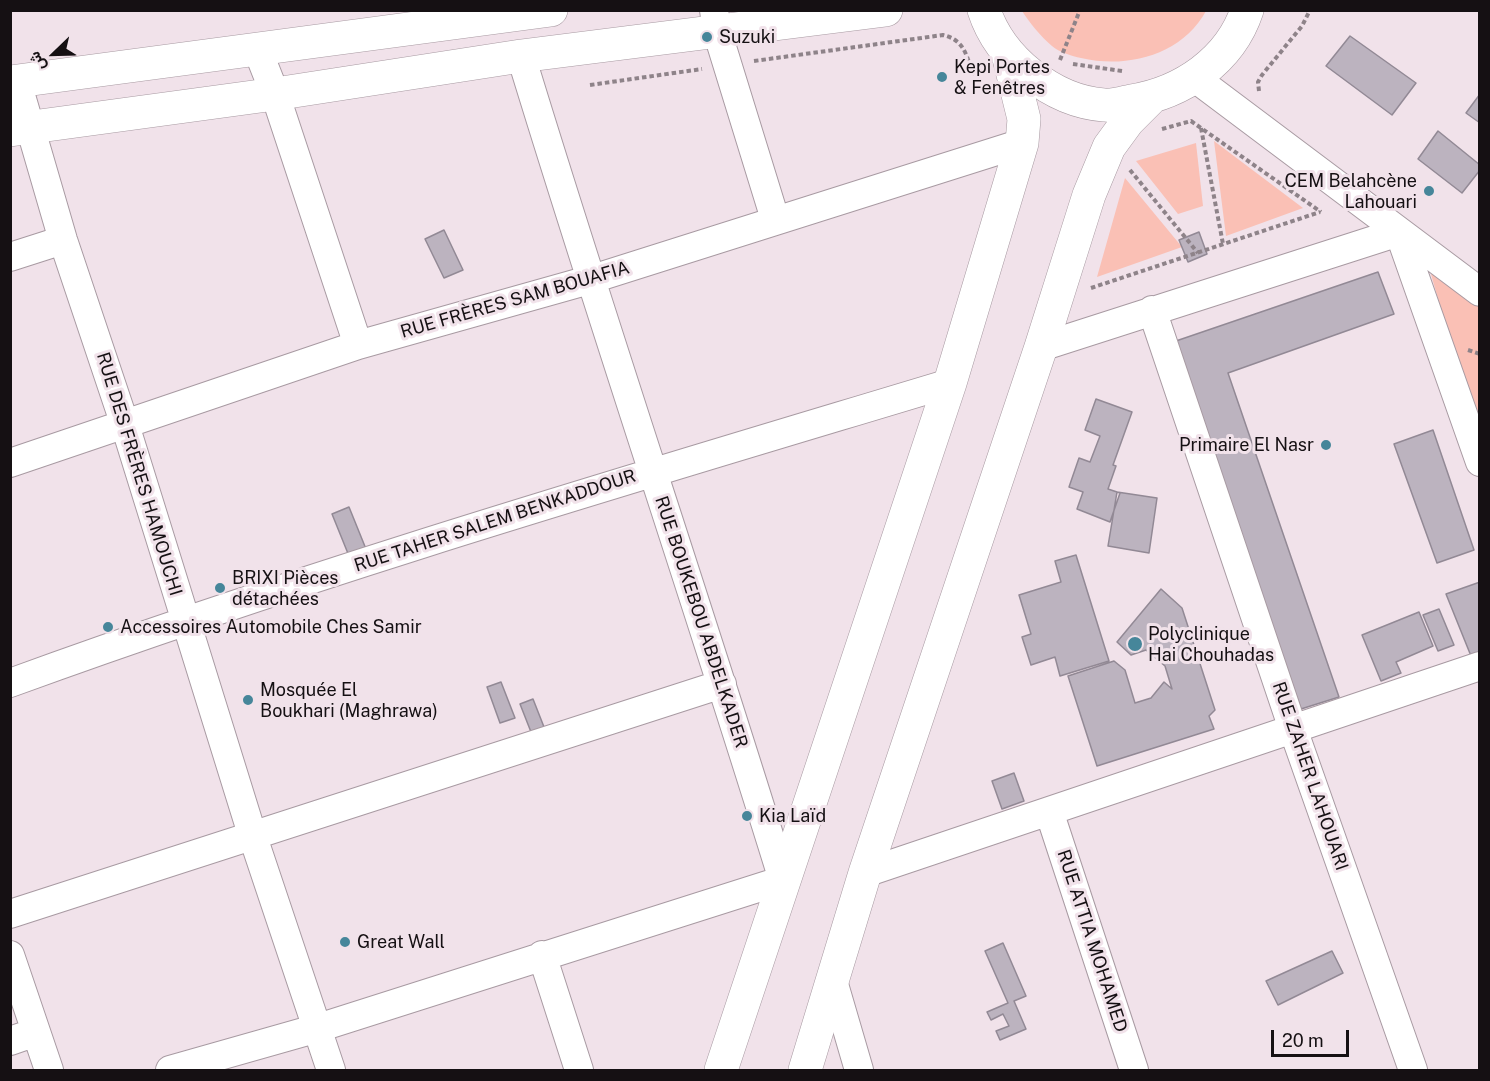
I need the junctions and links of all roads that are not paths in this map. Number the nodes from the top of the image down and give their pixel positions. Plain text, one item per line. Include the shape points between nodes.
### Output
1 (551, 10) edge
2 (886, 10) edge
3 (959, 10) edge
4 (1247, 10) edge
5 (716, 21) edge
6 (996, 34) edge
7 (258, 51) junction
8 (521, 56) junction
9 (1195, 78) junction
10 (14, 82) edge
11 (275, 94) junction
12 (1151, 98) junction
13 (20, 128) edge
14 (1022, 143) junction
15 (775, 219) junction
16 (1399, 232) junction
17 (63, 240) junction
18 (10, 257) edge
19 (589, 280) junction
20 (1479, 292) edge
21 (1152, 310) junction
22 (358, 345) junction
23 (1041, 347) junction
24 (950, 383) junction
25 (125, 424) junction
26 (1479, 462) edge
27 (10, 463) edge
28 (652, 471) junction
29 (184, 620) junction
30 (1479, 666) edge
31 (10, 683) edge
32 (722, 684) junction
33 (1293, 729) junction
34 (1049, 811) junction
35 (252, 834) junction
36 (865, 873) junction
37 (783, 880) junction
38 (10, 914) edge
39 (10, 955) edge
40 (542, 955) junction
41 (832, 981) junction
42 (318, 1028) junction
43 (23, 1037) edge
44 (49, 1071) edge
45 (170, 1071) edge
46 (331, 1071) edge
47 (579, 1071) edge
48 (721, 1071) edge
49 (805, 1071) edge
50 (859, 1071) edge
51 (1134, 1071) edge
52 (1413, 1071) edge

1 - 7 main road
2 - 5 main road
3 - 6 main road
4 - 9 main road via 1241,28 1221,55
5 - 8 main road
5 - 15 street
6 - 12 main road via 1045,86 1104,105
6 - 14 main road via 1024,119
7 - 10 main road
7 - 11 street
8 - 11 main road
8 - 19 street, RUE BOUKEBOU ABDELKADER
9 - 12 main road
9 - 16 street
10 - 13 street, RUE DES FRÈRES HAMOUCHI
11 - 13 main road
11 - 22 street
12 - 23 main road via 1109,147 1089,195
13 - 17 street, RUE DES FRÈRES HAMOUCHI
14 - 15 street, RUE FRÈRES SAM BOUAFIA
14 - 24 main road
15 - 19 street, RUE FRÈRES SAM BOUAFIA
16 - 20 street
16 - 21 street
16 - 26 street
17 - 18 street
17 - 25 street, RUE DES FRÈRES HAMOUCHI
19 - 22 street, RUE FRÈRES SAM BOUAFIA
19 - 28 street, RUE BOUKEBOU ABDELKADER
21 - 23 street
21 - 33 street, RUE ZAHER LAHOUARI
22 - 25 street, RUE FRÈRES SAM BOUAFIA
23 - 36 main road
24 - 28 street, RUE TAHER SALEM BENKADDOUR
24 - 37 main road
25 - 27 street, RUE FRÈRES SAM BOUAFIA
25 - 29 street, RUE DES FRÈRES HAMOUCHI
28 - 29 street, RUE TAHER SALEM BENKADDOUR
28 - 32 street, RUE BOUKEBOU ABDELKADER
29 - 31 street, RUE TAHER SALEM BENKADDOUR
29 - 35 street, RUE DES FRÈRES HAMOUCHI
30 - 33 street
32 - 35 street
32 - 37 street, RUE BOUKEBOU ABDELKADER
33 - 34 street
33 - 52 street, RUE ZAHER LAHOUARI
34 - 36 street
34 - 51 street, RUE ATTIA MOHAMED
35 - 38 street
35 - 42 street, RUE DES FRÈRES HAMOUCHI
36 - 41 main road
37 - 40 street
37 - 48 main road
39 - 43 street
40 - 42 street
40 - 47 street
41 - 49 main road
41 - 50 street
42 - 45 street
42 - 46 street, RUE DES FRÈRES HAMOUCHI
43 - 44 street

